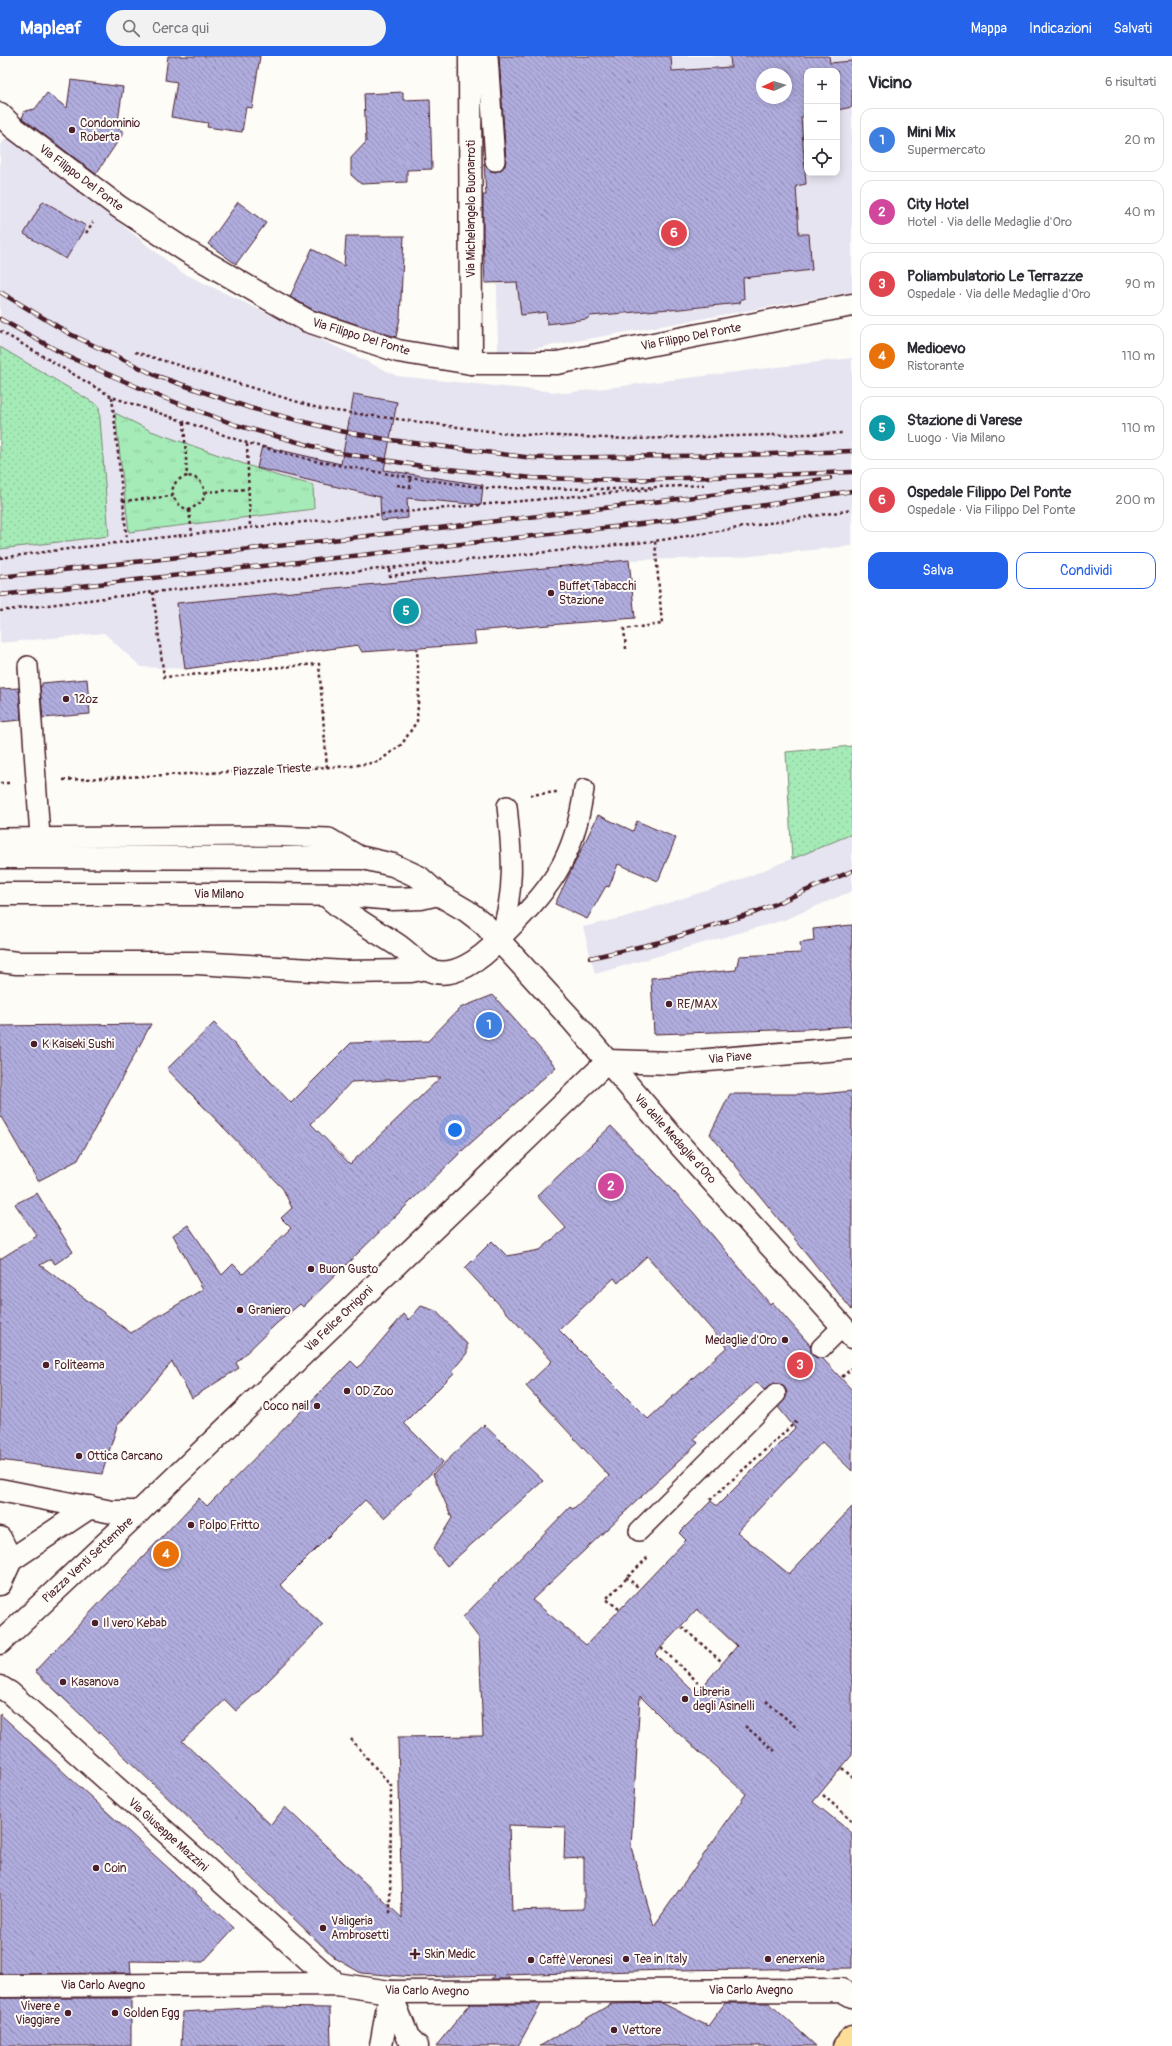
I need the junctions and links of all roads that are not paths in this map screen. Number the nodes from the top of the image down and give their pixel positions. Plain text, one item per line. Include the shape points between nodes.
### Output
1 (470, 56) edge
2 (488, 56) edge
3 (0, 114) edge
4 (495, 161) dead end
5 (852, 305) edge
6 (471, 363) junction
7 (28, 666) dead end
8 (584, 789) road end
9 (507, 806) dead end
10 (0, 838) edge
11 (41, 847) junction
12 (0, 857) edge
13 (0, 894) edge
14 (438, 894) junction
15 (326, 895) junction
16 (499, 940) junction
17 (0, 961) edge
18 (426, 968) junction
19 (852, 1048) edge
20 (608, 1061) junction
21 (848, 1332) edge
22 (821, 1348) dead end
23 (776, 1394) dead end
24 (0, 1490) edge
25 (90, 1507) junction
26 (139, 1512) junction
27 (639, 1531) dead end
28 (0, 1538) edge
29 (11, 1560) junction
30 (0, 1584) edge
31 (0, 1643) edge
32 (0, 1687) edge
33 (336, 1984) junction
34 (0, 1986) edge
35 (390, 1992) junction
36 (852, 1996) edge
37 (852, 2037) edge
38 (381, 2046) edge
39 (417, 2046) edge
40 (844, 2046) edge

1 - 6 street, Via Michelangelo Buonarroti
2 - 4 lane
3 - 6 street, Via Filippo Del Ponte via 13,127 119,207 188,252 308,321 398,351
5 - 6 street, Via Filippo Del Ponte via 557,363
7 - 11 lane
8 - 16 lane via 578,824 567,856 537,901
9 - 16 lane via 512,873 509,907
10 - 11 lane
11 - 12 street
11 - 14 street via 363,858 393,865 419,877
13 - 15 street, Via Milano
14 - 15 street, Via Milano via 421,898 393,899
14 - 16 street via 467,910
15 - 18 street
16 - 18 street via 482,956 467,965 442,972
16 - 20 street, Via delle Medaglie d'Oro
17 - 18 street via 197,963 345,972 411,971
19 - 20 street, Via Piave via 672,1063
20 - 21 street, Via delle Medaglie d'Oro
20 - 26 street, Via Felice Orrigoni
21 - 22 lane
23 - 27 lane
24 - 25 street, Piazza Venti Settembre
25 - 26 street, Piazza Venti Settembre via 112,1512
25 - 29 street
26 - 31 street, Piazza Venti Settembre
28 - 29 street
29 - 30 street
32 - 33 street, Via Giuseppe Mazzini via 10,1693
33 - 34 street, Via Carlo Avegno
33 - 35 street, Via Carlo Avegno
35 - 36 street, Via Carlo Avegno via 841,1990
35 - 38 street
35 - 39 street via 408,2038
37 - 40 main road

